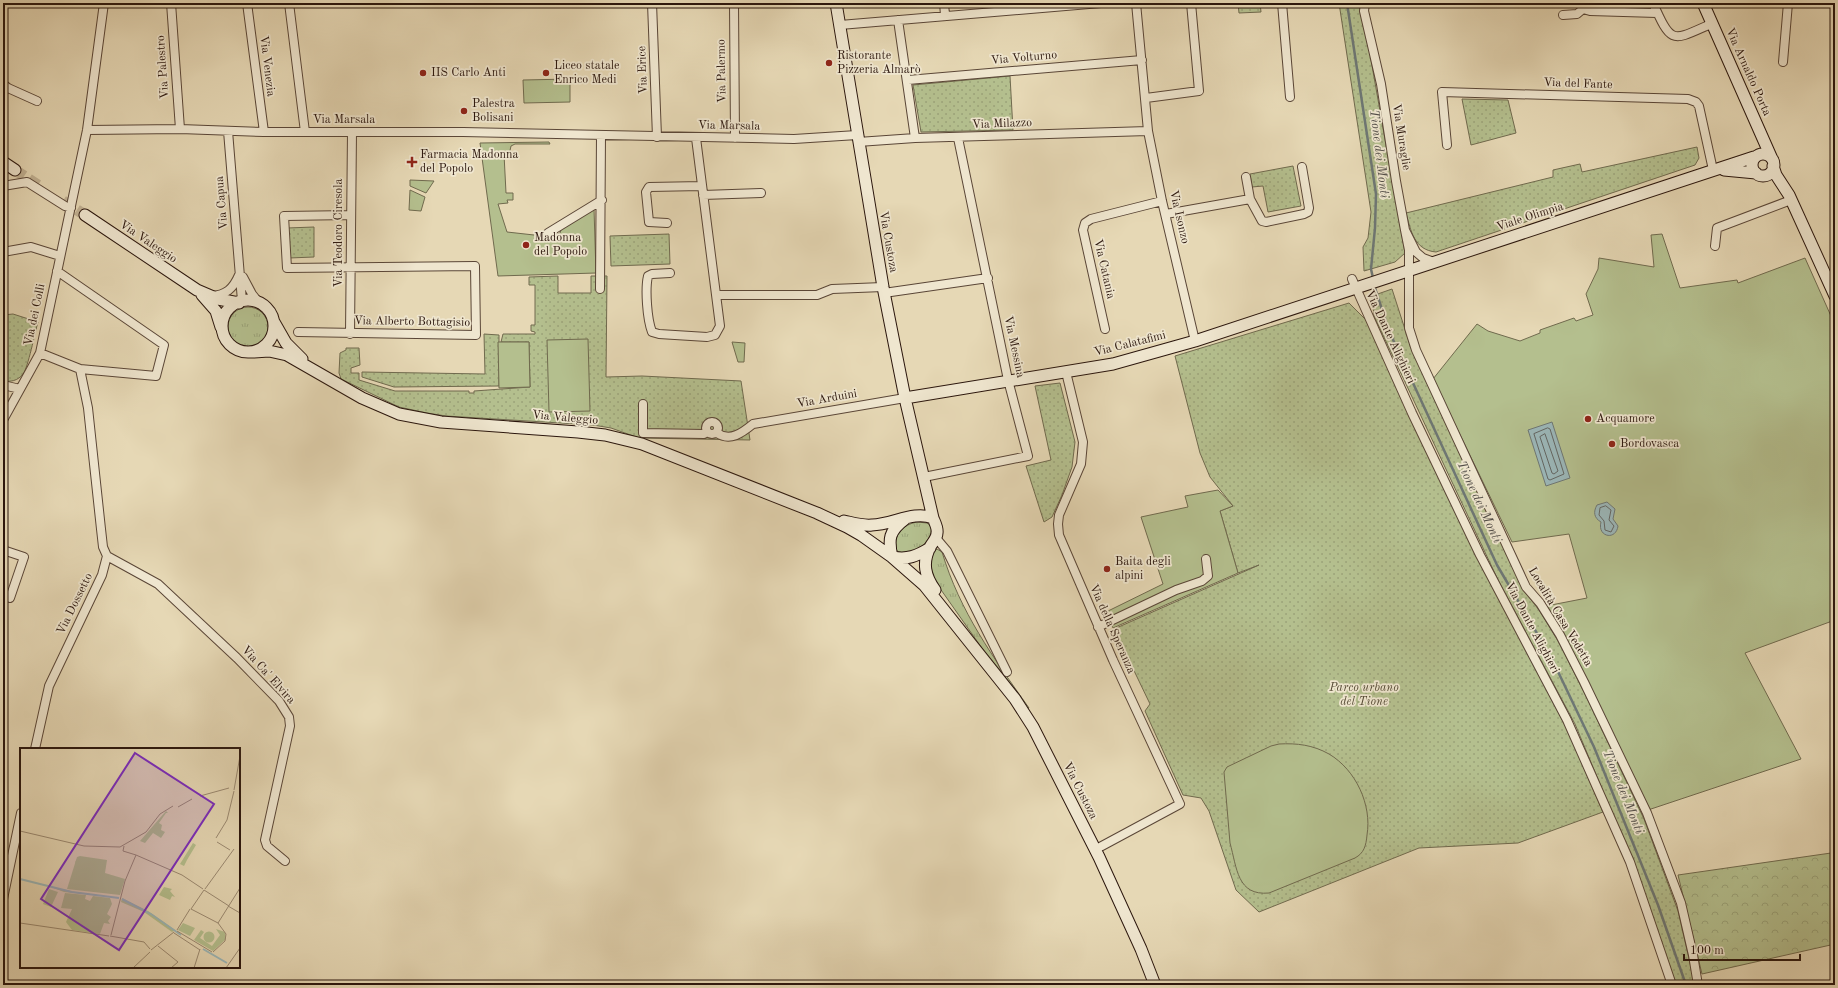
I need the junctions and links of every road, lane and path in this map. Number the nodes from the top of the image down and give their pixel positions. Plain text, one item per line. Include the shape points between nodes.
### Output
1 (104, 3) edge
2 (171, 3) edge
3 (247, 3) edge
4 (289, 3) edge
5 (652, 3) edge
6 (734, 3) edge
7 (836, 3) edge
8 (944, 3) edge
9 (1100, 3) edge
10 (1136, 3) edge
11 (1282, 3) edge
12 (1364, 3) edge
13 (1653, 3) edge
14 (1703, 3) edge
15 (1788, 3) edge
16 (1582, 6) edge
17 (1191, 7) edge
18 (1657, 13) junction
19 (945, 15) junction
20 (1563, 15) dead end
21 (898, 20) junction
22 (1713, 23) junction
23 (840, 26) junction
24 (1142, 60) junction
25 (1784, 62) dead end
26 (908, 80) junction
27 (3, 84) edge
28 (1290, 97) dead end
29 (1146, 98) junction
30 (37, 101) dead end
31 (180, 129) junction
32 (1759, 129) junction
33 (87, 130) junction
34 (228, 131) junction
35 (1148, 131) junction
36 (264, 132) junction
37 (305, 132) junction
38 (352, 132) junction
39 (601, 135) junction
40 (657, 137) junction
41 (696, 138) junction
42 (735, 138) junction
43 (857, 138) junction
44 (915, 138) junction
45 (958, 138) junction
46 (1447, 146) dead end
47 (1756, 156) junction
48 (3, 162) edge
49 (1773, 162) junction
50 (1302, 167) dead end
51 (15, 170) tunnel mouth
52 (1713, 170) junction
53 (1759, 174) junction
54 (1246, 177) dead end
55 (3, 186) edge
56 (702, 186) junction
57 (761, 193) dead end
58 (703, 195) junction
59 (1790, 198) junction
60 (1250, 199) junction
61 (602, 200) junction
62 (1162, 201) junction
63 (71, 208) junction
64 (1166, 214) junction
65 (85, 215) tunnel mouth
66 (351, 215) junction
67 (667, 223) dead end
68 (1405, 230) junction
69 (548, 233) dead end
70 (1715, 246) dead end
71 (3, 252) edge
72 (60, 256) junction
73 (1434, 262) junction
74 (351, 268) junction
75 (1408, 270) junction
76 (57, 271) junction
77 (241, 273) junction
78 (670, 273) dead end
79 (988, 278) junction
80 (1353, 284) junction
81 (600, 289) dead end
82 (197, 290) junction
83 (883, 290) junction
84 (717, 295) junction
85 (210, 296) junction
86 (1835, 296) edge
87 (240, 302) junction
88 (260, 304) junction
89 (270, 314) junction
90 (1105, 329) dead end
91 (223, 330) junction
92 (298, 332) dead end
93 (350, 334) junction
94 (1195, 341) junction
95 (254, 352) junction
96 (40, 353) junction
97 (310, 367) junction
98 (80, 369) junction
99 (1066, 372) junction
100 (1008, 380) junction
101 (3, 385) edge
102 (20, 389) junction
103 (905, 398) junction
104 (643, 404) dead end
105 (3, 420) edge
106 (925, 480) junction
107 (817, 513) junction
108 (909, 518) junction
109 (933, 518) junction
110 (936, 538) junction
111 (930, 548) junction
112 (3, 550) edge
113 (107, 556) junction
114 (892, 557) junction
115 (1206, 559) dead end
116 (3, 596) edge
117 (956, 625) junction
118 (1098, 627) junction
119 (1007, 672) dead end
120 (35, 748) edge
121 (20, 819) edge
122 (1100, 847) dead end
123 (285, 861) dead end
124 (3, 899) edge
125 (1697, 981) edge
126 (1155, 985) edge
127 (1672, 985) edge

1 - 33 street, Via dei Colli
2 - 31 street, Via Palestro
3 - 36 street, Via Venezia
4 - 37 street
5 - 40 street, Via Erice
6 - 42 street, Via Palermo
7 - 23 main road, Via Custoza
8 - 19 street
9 - 19 street
10 - 24 street, Via Isonzo
11 - 28 street
12 - 68 street, Via Muraglie via 1381,84
13 - 18 street
14 - 22 main road, Via Arnaldo Porta
15 - 25 street
16 - 18 street via 1590,11
16 - 20 street via 1578,14
17 - 29 street via 1199,91
18 - 22 street via 1667,32 1674,37
19 - 21 street
21 - 23 street
21 - 26 street
22 - 32 main road, Via Arnaldo Porta
23 - 43 main road, Via Custoza
24 - 26 street, Via Volturno
24 - 29 street, Via Isonzo
26 - 44 street
27 - 30 street
29 - 35 street, Via Isonzo
31 - 33 street, Via Marsala
31 - 34 street, Via Marsala
32 - 47 main road, Via Arnaldo Porta via 1761,150
32 - 49 main road, Via Arnaldo Porta
33 - 63 street, Via dei Colli
34 - 36 street, Via Marsala
34 - 77 street, Via Capua
35 - 45 street, Via Milazzo
35 - 62 street, Via Isonzo
36 - 37 street, Via Marsala
37 - 38 street, Via Marsala
38 - 39 street, Via Marsala
38 - 66 street, Via Teodoro Ciresola
39 - 40 street, Via Marsala
39 - 61 street
40 - 41 street, Via Marsala
41 - 42 street, Via Marsala
41 - 56 street
42 - 43 street, Via Marsala
43 - 44 street, Via Milazzo
43 - 83 main road, Via Custoza
44 - 45 street, Via Milazzo
45 - 79 street, Via Messina
46 - 52 street, Via del Fante via 1442,92 1688,99 1699,106
47 - 49 main road via 1764,154
47 - 52 main road, Viale Olimpia
47 - 53 main road via 1752,167
48 - 51 main road
49 - 53 main road via 1768,174
49 - 59 main road, Via Arnaldo Porta via 1779,181
50 - 60 street via 1308,212 1266,222 1259,218
52 - 53 main road, Viale Olimpia
52 - 73 main road, Viale Olimpia
53 - 59 main road, Viale Olimpia via 1771,179
54 - 60 street
55 - 63 street via 27,182
56 - 58 street
56 - 67 street via 652,186 647,190 649,222
57 - 58 street
58 - 84 street
59 - 70 street via 1717,228
59 - 86 main road, Via Arnaldo Porta
60 - 64 street
61 - 69 street
61 - 81 street
62 - 64 street, Via Isonzo
62 - 90 street, Via Catania via 1091,219 1085,223 1083,230
63 - 72 street, Via dei Colli
64 - 94 street, Via Isonzo
65 - 82 main road, Via Valeggio
66 - 74 street, Via Teodoro Ciresola
66 - 74 street via 284,216 287,268
68 - 73 street, Via Muraglie via 1416,252
68 - 75 street, Località Casa Vedetta via 1409,250
71 - 72 street via 31,247
72 - 76 street, Via dei Colli
73 - 75 main road, Viale Olimpia
74 - 93 street, Via Teodoro Ciresola
74 - 93 street, Via Alberto Bottagisio via 475,266 476,335
75 - 80 main road, Viale Olimpia via 1385,278
75 - 125 street, Località Casa Vedetta via 1409,328 1416,350 1526,587 1560,636 1647,814 1681,903
76 - 96 street, Via dei Colli
76 - 98 street via 164,344 156,376
77 - 85 street via 231,290
77 - 87 street, Via Capua
77 - 88 street, Via Capua
78 - 84 street via 648,276 649,324 652,332 707,337 715,335 720,326
79 - 83 street
79 - 100 street, Via Messina
80 - 94 main road, Via Calatafimi
80 - 127 street, Via Dante Alighieri via 1480,555 1567,720 1630,862
82 - 85 main road, Via Valeggio
82 - 91 main road, Via Valeggio via 216,311
83 - 84 street via 832,289 817,295
83 - 103 main road, Via Custoza
85 - 87 main road, Via Valeggio
87 - 88 main road
87 - 91 main road via 224,317
88 - 89 main road
89 - 95 main road via 274,325 272,337 267,344
89 - 97 main road, Via Valeggio via 286,343
91 - 95 main road via 225,338 234,348
92 - 93 street, Via Alberto Bottagisio
94 - 99 main road, Via Calatafimi via 1113,364
95 - 97 main road, Via Valeggio via 276,351
96 - 98 street
96 - 102 street, Via dei Colli
97 - 107 main road, Via Valeggio via 362,398 399,414 441,422 616,437 668,453
98 - 113 street, Via Dossetto via 88,408 103,547
99 - 100 main road, Via Calatafimi
99 - 118 street, Via della Speranza via 1083,442 1081,464 1059,515 1058,535
100 - 103 main road, Via Calatafimi
100 - 106 street, Via Messina via 1028,456
101 - 102 street
102 - 105 street, Via dei Colli
103 - 104 street, Via Arduini via 753,424 731,437 717,432 711,435 707,432 643,433
103 - 106 main road, Via Custoza
106 - 108 main road, Via Custoza via 924,500 920,508
106 - 109 main road, Via Custoza
107 - 108 main road via 857,525 872,526
107 - 114 main road, Via Custoza via 861,535
108 - 109 main road
108 - 114 main road, Via Custoza via 893,531 889,542
109 - 110 main road, Via Custoza
110 - 111 main road, Via Custoza
110 - 119 street, Via Custoza via 947,551
111 - 114 main road via 911,558
111 - 117 main road, Via Custoza via 925,564 926,574
112 - 116 street via 24,557 10,598
113 - 120 street, Via Dossetto via 102,576 49,686
113 - 123 street, Via Ca' Elvira via 158,584 236,658 279,702 289,717 290,726 265,840 267,846
114 - 117 main road, Via Custoza via 924,586
115 - 118 street via 1208,576 1202,581 1176,590
117 - 126 main road, Via Custoza via 1015,698 1033,727 1099,857
118 - 122 street, Via della Speranza via 1180,804
121 - 124 street

